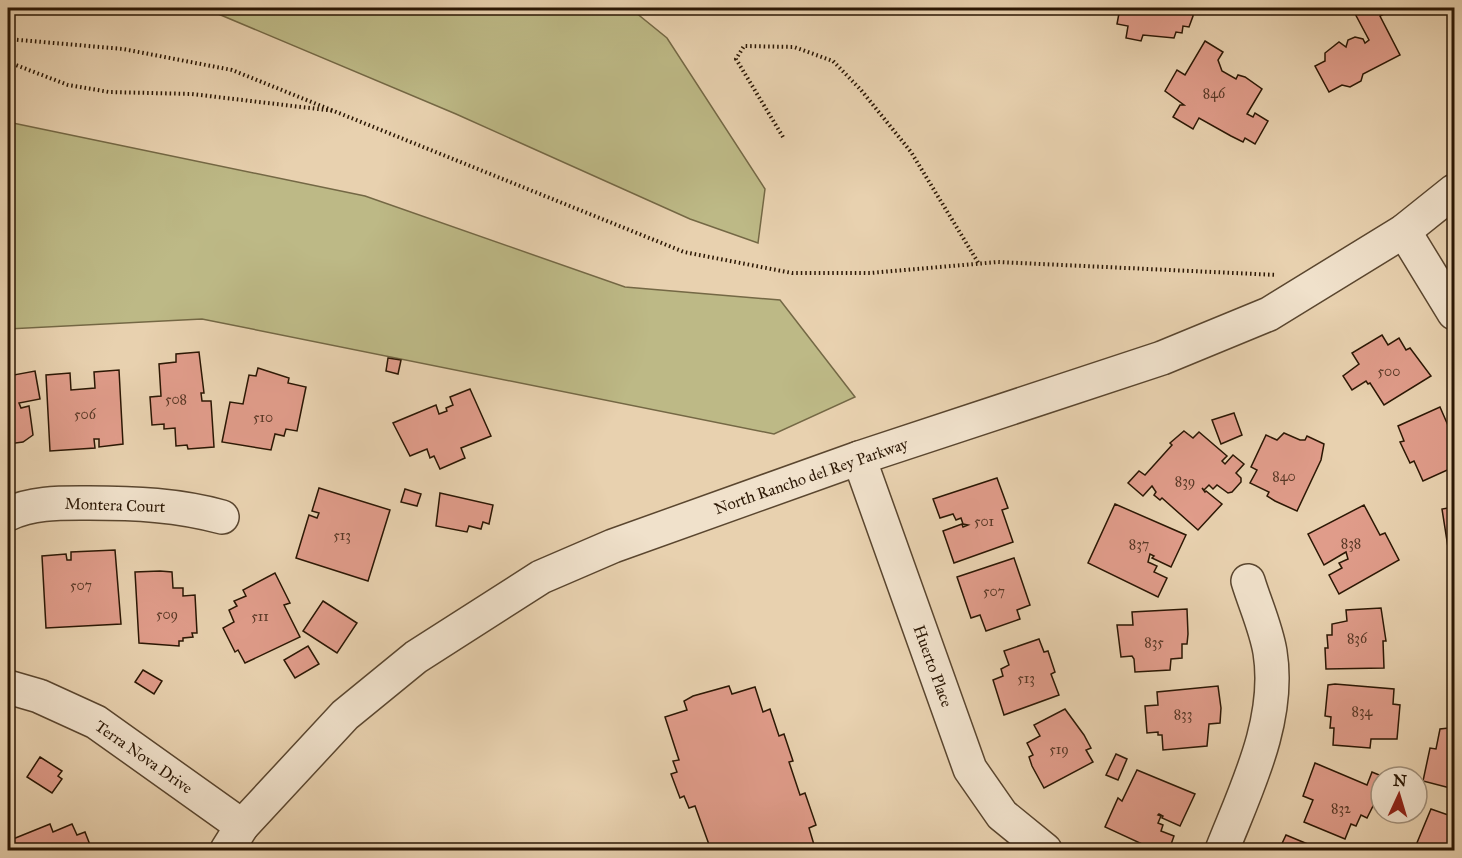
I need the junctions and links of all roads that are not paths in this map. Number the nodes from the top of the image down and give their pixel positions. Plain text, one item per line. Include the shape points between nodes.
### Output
1 (1455, 191) edge
2 (1404, 231) junction
3 (1455, 313) edge
4 (859, 458) junction
5 (8, 514) edge
6 (222, 517) dead end
7 (1248, 581) dead end
8 (8, 687) edge
9 (234, 838) edge
10 (1045, 850) edge
11 (1222, 850) edge

1 - 2 street, North Rancho del Rey Parkway
2 - 3 street
2 - 4 street, North Rancho del Rey Parkway via 1269,314 1162,358
4 - 9 street, North Rancho del Rey Parkway via 613,546 541,577 416,657 345,715
4 - 10 street, Huerto Place via 970,770 1002,815
5 - 6 street, Montera Court via 26,505 115,502 196,510
7 - 11 street via 1270,652 1271,700 1257,761
8 - 9 street, Terra Nova Drive via 39,696 96,722

